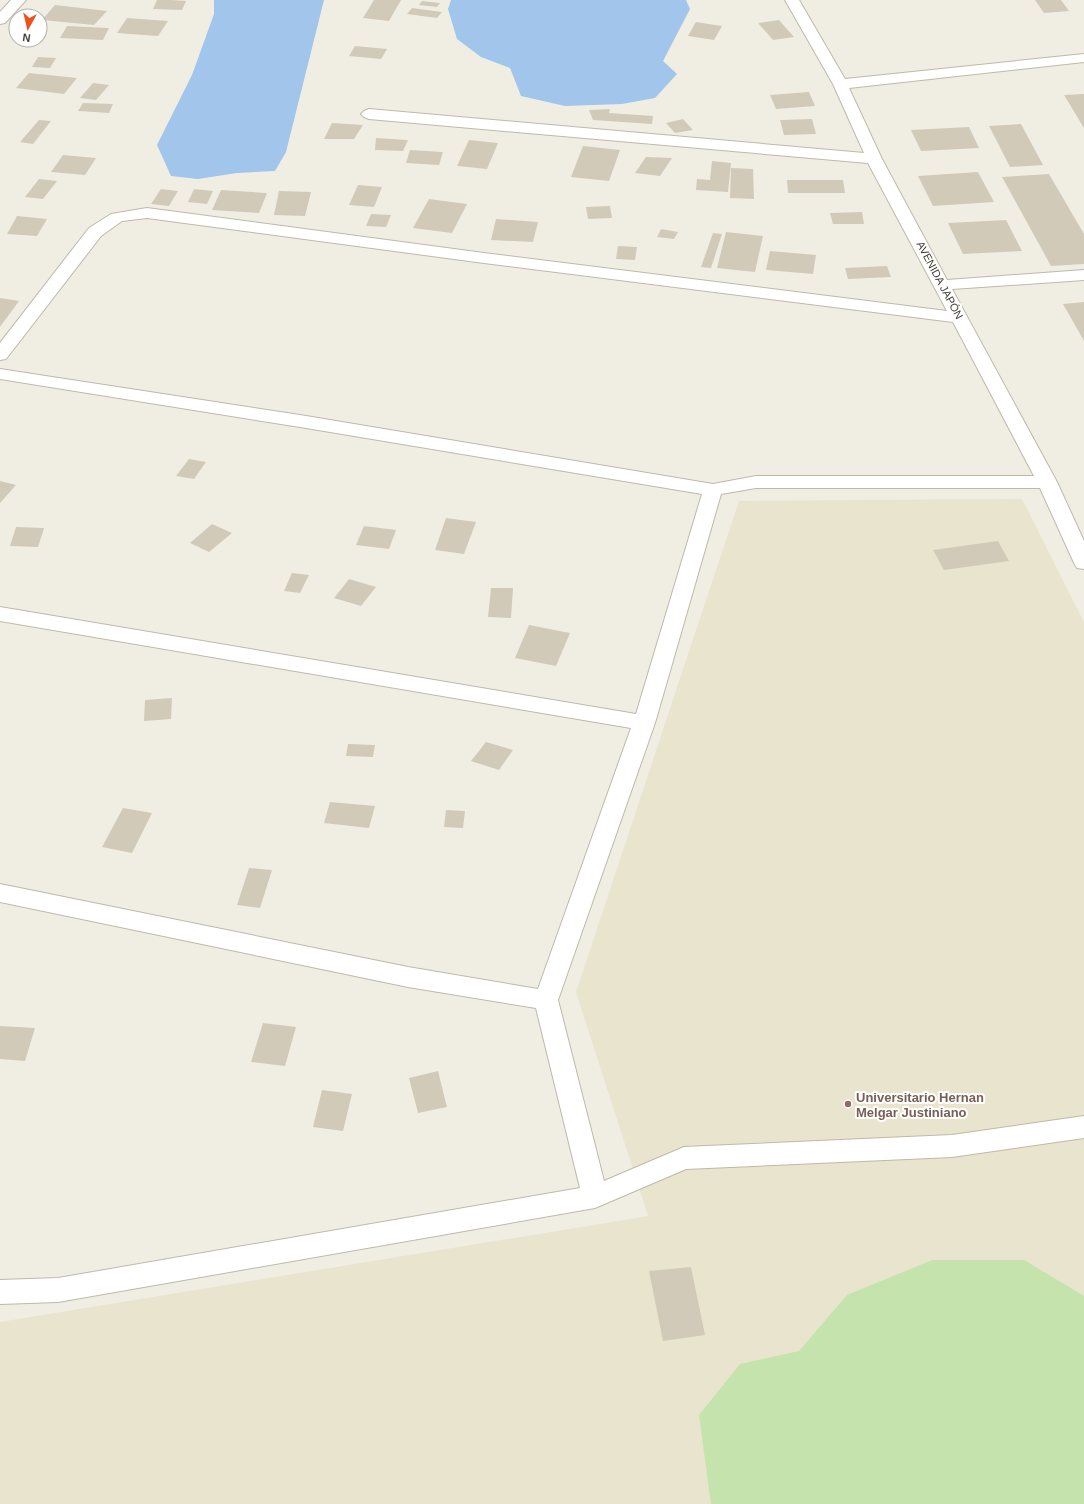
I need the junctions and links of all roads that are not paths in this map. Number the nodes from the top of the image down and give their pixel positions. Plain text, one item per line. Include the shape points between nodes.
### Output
1 (19, 0) edge
2 (792, 0) edge
3 (0, 20) edge
4 (1084, 58) edge
5 (840, 84) junction
6 (369, 114) dead end
7 (874, 159) junction
8 (1084, 274) edge
9 (942, 284) junction
10 (960, 318) junction
11 (0, 356) edge
12 (0, 374) edge
13 (1047, 482) junction
14 (713, 490) junction
15 (1084, 563) edge
16 (0, 614) edge
17 (644, 723) junction
18 (0, 893) edge
19 (546, 1000) junction
20 (1084, 1127) edge
21 (595, 1197) junction
22 (0, 1292) edge

1 - 3 street
2 - 5 street, AVENIDA JAPÓN
4 - 5 street
5 - 7 street, AVENIDA JAPÓN
6 - 7 street
7 - 9 street, AVENIDA JAPÓN
8 - 9 street
9 - 10 street, AVENIDA JAPÓN
10 - 11 street via 147,213 117,217 95,232
10 - 13 street, AVENIDA JAPÓN
12 - 14 street
13 - 14 street via 756,482
13 - 15 street, AVENIDA JAPÓN
14 - 17 street
16 - 17 street
17 - 19 street
18 - 19 street via 408,978
19 - 21 street
20 - 21 street via 952,1146 684,1158
21 - 22 street via 58,1290

